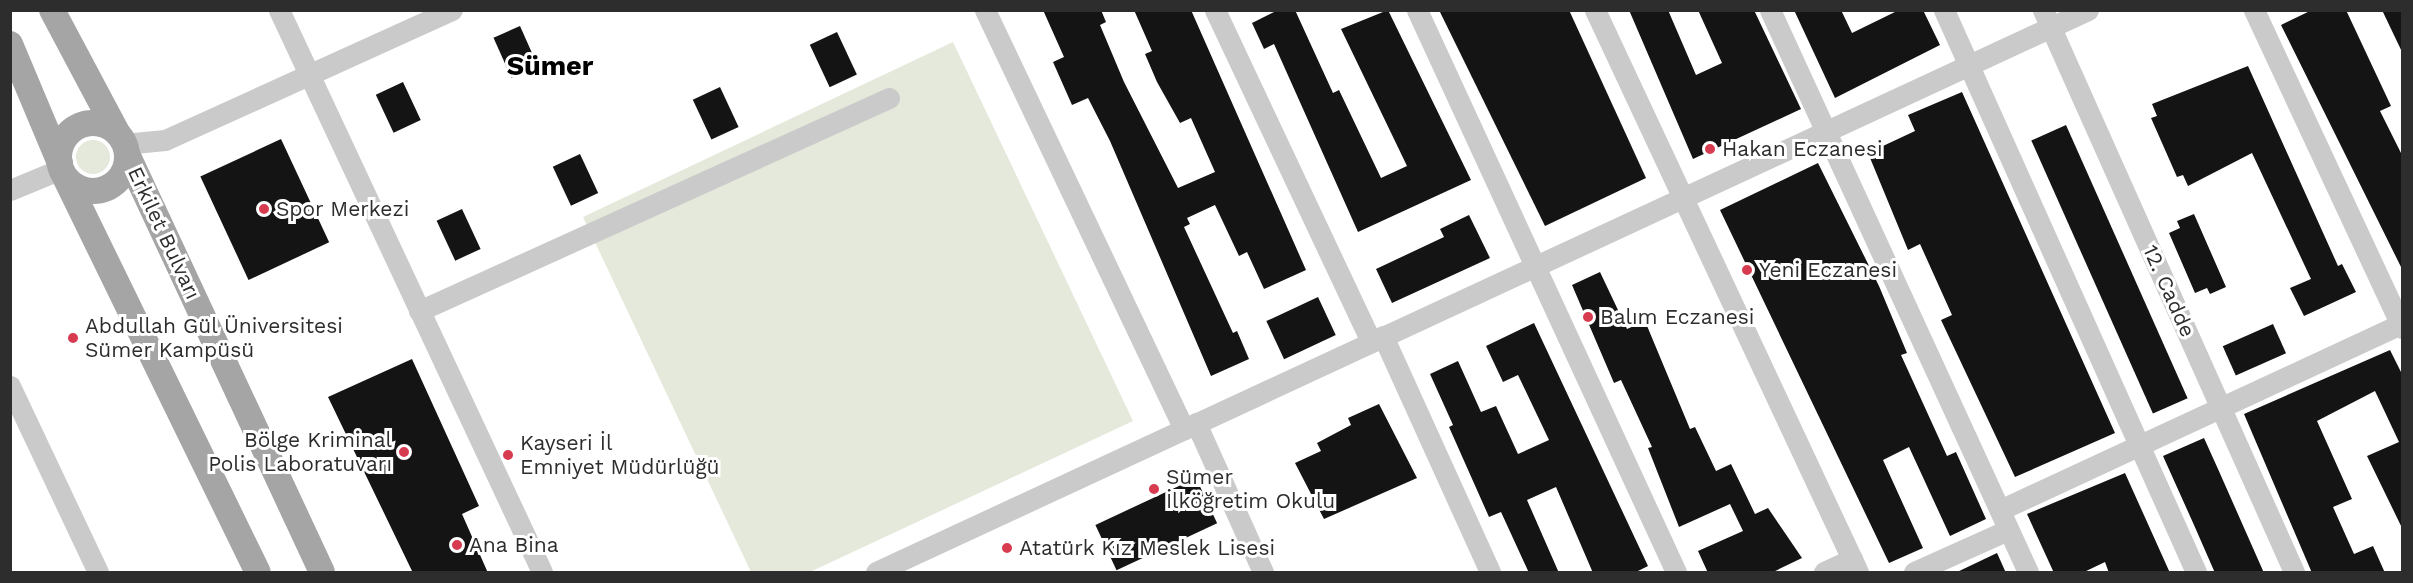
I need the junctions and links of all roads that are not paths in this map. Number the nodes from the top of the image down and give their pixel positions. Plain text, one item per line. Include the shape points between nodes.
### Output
1 (52, 10) edge
2 (279, 10) edge
3 (452, 10) edge
4 (985, 10) edge
5 (1215, 10) edge
6 (1417, 10) edge
7 (1595, 10) edge
8 (1770, 10) edge
9 (1944, 10) edge
10 (2088, 10) edge
11 (2254, 10) edge
12 (2047, 19) edge
13 (10, 45) edge
14 (1970, 64) junction
15 (310, 76) junction
16 (889, 98) dead end
17 (1826, 129) junction
18 (123, 144) junction
19 (62, 170) junction
20 (10, 190) edge
21 (1682, 196) junction
22 (1534, 265) junction
23 (419, 311) junction
24 (2402, 325) edge
25 (1377, 339) junction
26 (10, 386) edge
27 (2220, 407) junction
28 (1190, 426) junction
29 (2141, 444) junction
30 (2000, 510) junction
31 (2008, 530) junction
32 (1855, 566) edge
33 (98, 573) edge
34 (258, 573) edge
35 (322, 573) edge
36 (542, 573) edge
37 (876, 573) edge
38 (1263, 573) edge
39 (1490, 573) edge
40 (1676, 573) edge
41 (1824, 573) edge
42 (1914, 573) edge
43 (2028, 573) edge
44 (2196, 573) edge
45 (2294, 573) edge

1 - 18 main road, Erkilet Bulvarı
2 - 15 street
3 - 15 street
4 - 28 street
5 - 25 street
6 - 22 street
7 - 21 street
8 - 17 street
9 - 14 street
10 - 12 street
11 - 24 street
12 - 14 street
12 - 27 street, 12. Cadde
13 - 19 main road
14 - 17 street
14 - 29 street
15 - 18 street via 165,140
15 - 23 street
16 - 23 street
17 - 21 street
17 - 30 street
18 - 19 main road via 98,123 75,128 61,146
18 - 19 main road via 121,176 103,190 86,190
18 - 35 main road, Erkilet Bulvarı
19 - 20 street
19 - 34 main road
21 - 22 street
21 - 32 street
22 - 25 street
22 - 40 street
23 - 36 street
24 - 27 street
25 - 28 street
25 - 39 street
26 - 33 street
27 - 29 street
27 - 45 street, 12. Cadde
28 - 37 street
28 - 38 street
29 - 30 street
29 - 44 street
30 - 31 street
31 - 42 street
31 - 43 street
32 - 41 street

